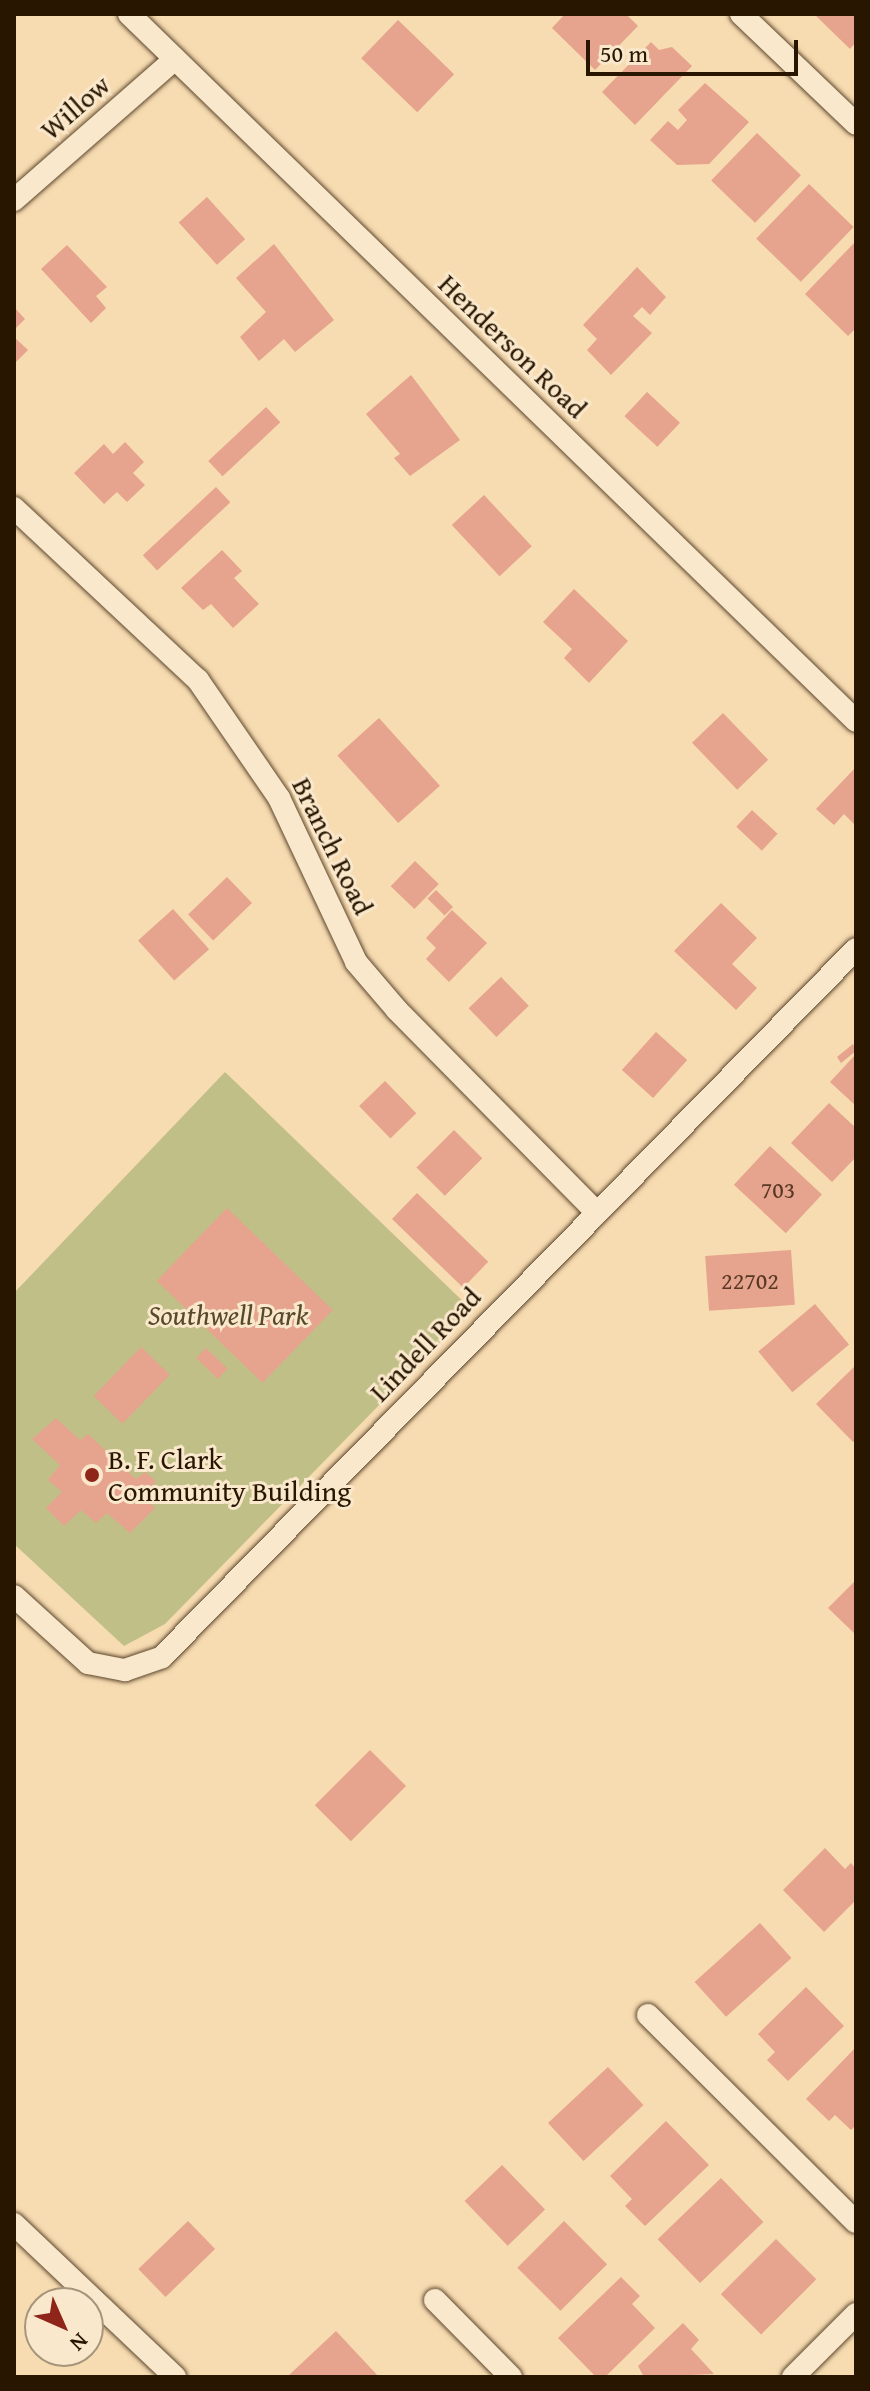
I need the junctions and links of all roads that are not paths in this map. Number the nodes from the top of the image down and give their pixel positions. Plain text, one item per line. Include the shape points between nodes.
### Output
1 (129, 14) edge
2 (741, 14) edge
3 (175, 59) junction
4 (853, 116) edge
5 (14, 200) edge
6 (14, 508) edge
7 (856, 721) edge
8 (856, 949) edge
9 (596, 1212) junction
10 (14, 1596) edge
11 (648, 2015) dead end
12 (856, 2222) edge
13 (14, 2224) edge
14 (435, 2300) dead end
15 (856, 2314) edge
16 (175, 2377) edge
17 (511, 2377) edge
18 (793, 2377) edge

1 - 3 street, Henderson Road
2 - 4 street
3 - 5 street, Willow
3 - 7 street, Henderson Road
6 - 9 street, Branch Road via 198,680 279,798 356,962
8 - 9 street, Lindell Road
9 - 10 street, Lindell Road via 162,1657 125,1670 88,1663
11 - 12 street
13 - 16 street
14 - 17 street
15 - 18 street

